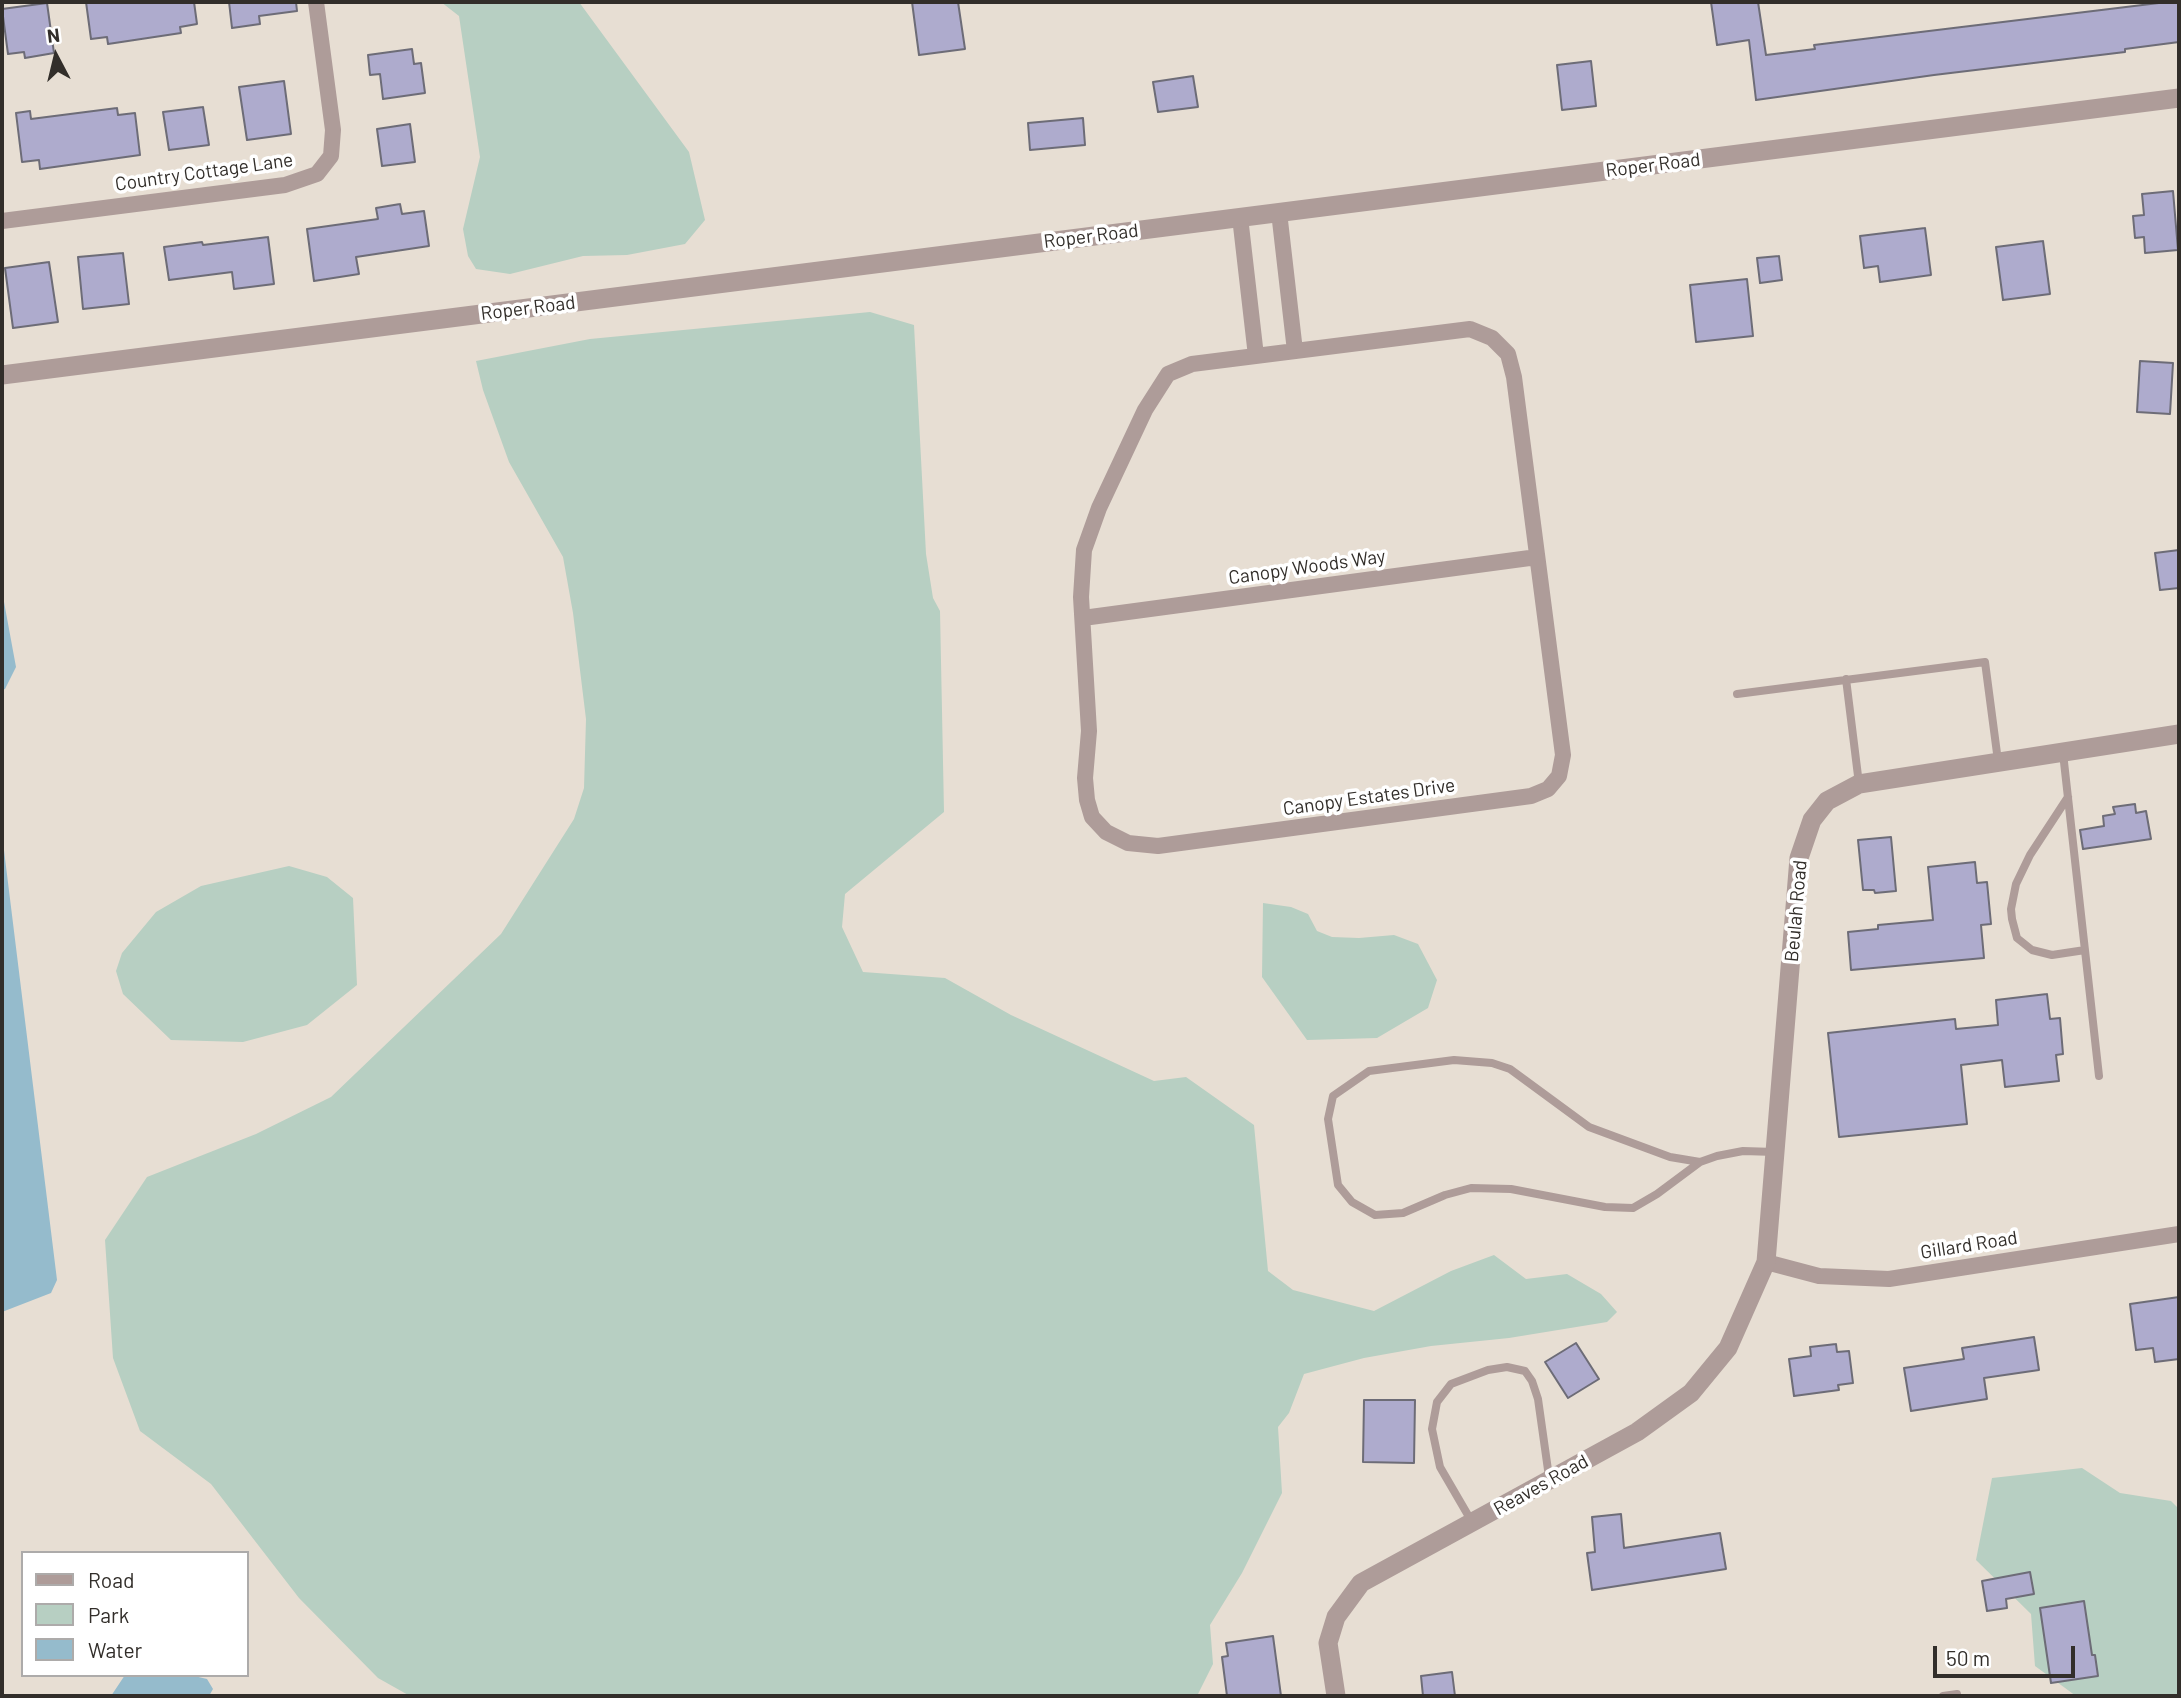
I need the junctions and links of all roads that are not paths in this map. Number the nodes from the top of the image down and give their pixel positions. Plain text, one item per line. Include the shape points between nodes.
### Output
1 (316, 2) edge
2 (2179, 98) edge
3 (1279, 212) junction
4 (1240, 217) junction
5 (2, 222) edge
6 (1295, 351) junction
7 (1256, 356) junction
8 (2, 374) edge
9 (1537, 557) junction
10 (1083, 618) junction
11 (1846, 679) junction
12 (1737, 694) dead end
13 (2179, 734) edge
14 (2063, 753) junction
15 (1999, 764) junction
16 (1859, 784) junction
17 (2068, 797) junction
18 (2085, 950) junction
19 (2099, 1076) dead end
20 (1775, 1152) junction
21 (1700, 1162) junction
22 (2179, 1234) edge
23 (1766, 1262) junction
24 (1549, 1480) junction
25 (1472, 1522) junction
26 (1957, 1694) dead end
27 (1336, 1696) edge
28 (1942, 1696) edge

1 - 5 street, Country Cottage Lane via 334,130 331,156 317,174 285,185
2 - 3 street, Roper Road
3 - 4 street, Roper Road
3 - 6 street
4 - 7 street
4 - 8 street, Roper Road
6 - 7 street, Canopy Estates Drive
6 - 9 street, Canopy Estates Drive via 1469,329 1492,338 1508,354 1514,377
7 - 10 street, Canopy Estates Drive via 1192,364 1168,374 1099,508 1084,550
9 - 10 street, Canopy Woods Way
9 - 10 street, Canopy Estates Drive via 1563,755 1559,775 1548,789 1490,802 1158,846 1128,843 1106,832 1091,817 1087,800 1090,731
11 - 12 lane
11 - 15 lane via 1985,662
11 - 16 lane
13 - 14 street, Beulah Road
14 - 15 street, Beulah Road
14 - 17 lane
15 - 16 street, Beulah Road
16 - 20 street, Beulah Road via 1827,801 1812,820 1799,858
17 - 18 lane
17 - 18 lane via 2016,884 2012,919 2017,939 2032,950 2052,955
18 - 19 lane
20 - 21 lane via 1743,1151
20 - 23 street, Beulah Road
21 - 21 lane via 1670,1157 1589,1128 1510,1069 1492,1063 1454,1060 1368,1071 1333,1096 1328,1119 1338,1185 1352,1202 1375,1215 1403,1213 1471,1188 1511,1189 1633,1208
22 - 23 street, Gillard Road via 1889,1279 1819,1276
23 - 24 street, Reaves Road via 1728,1348 1691,1393 1637,1432
24 - 25 street, Reaves Road
24 - 25 lane via 1538,1399 1525,1371 1507,1367 1488,1370 1451,1384 1437,1402 1433,1429 1440,1467
25 - 27 street, Reaves Road via 1361,1583 1336,1617 1328,1643
26 - 28 lane

